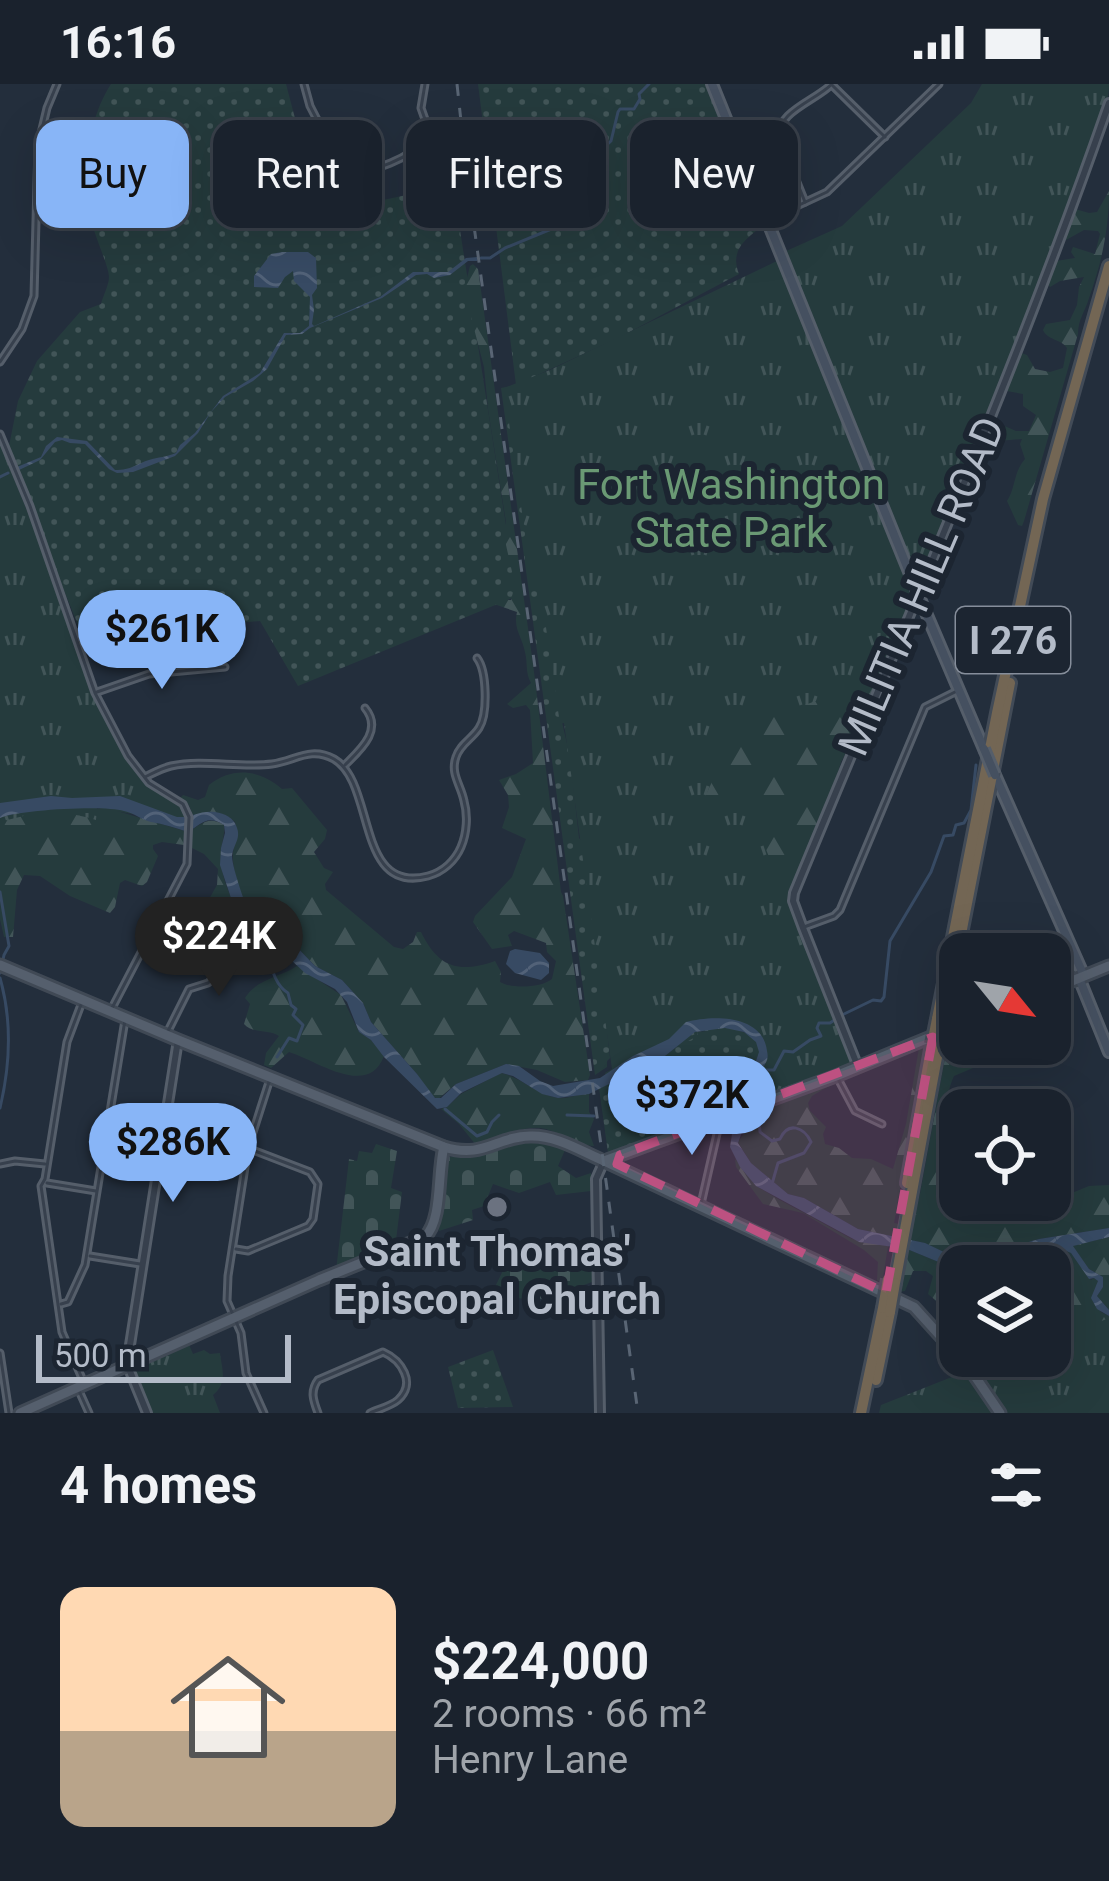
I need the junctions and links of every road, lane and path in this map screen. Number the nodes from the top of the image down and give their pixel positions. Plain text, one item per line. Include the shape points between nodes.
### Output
1 (57, 84) edge
2 (305, 84) edge
3 (425, 84) edge
4 (712, 84) edge
5 (832, 84) edge
6 (935, 86) edge
7 (1109, 103) edge
8 (727, 120) edge
9 (885, 137) junction
10 (806, 204) junction
11 (798, 207) edge
12 (773, 228) edge
13 (1109, 266) edge
14 (1109, 291) edge
15 (0, 362) edge
16 (0, 434) edge
17 (918, 594) junction
18 (476, 658) dead end
19 (226, 668) dead end
20 (959, 690) junction
21 (95, 693) junction
22 (365, 708) dead end
23 (344, 766) junction
24 (145, 777) junction
25 (802, 928) junction
26 (956, 933) edge
27 (958, 933) edge
28 (250, 943) dead end
29 (4, 966) edge
30 (1109, 966) edge
31 (1082, 977) junction
32 (1071, 981) edge
33 (83, 1001) junction
34 (110, 1012) junction
35 (125, 1018) junction
36 (939, 1027) edge
37 (939, 1033) edge
38 (166, 1035) junction
39 (178, 1040) junction
40 (1109, 1052) edge
41 (858, 1066) junction
42 (836, 1076) junction
43 (271, 1078) junction
44 (721, 1118) junction
45 (882, 1124) dead end
46 (444, 1147) junction
47 (248, 1148) junction
48 (620, 1155) junction
49 (604, 1161) junction
50 (0, 1164) edge
51 (47, 1164) junction
52 (619, 1169) junction
53 (43, 1182) junction
54 (98, 1191) junction
55 (700, 1207) junction
56 (232, 1249) junction
57 (88, 1256) junction
58 (142, 1264) junction
59 (58, 1304) junction
60 (234, 1318) junction
61 (0, 1353) edge
62 (128, 1364) junction
63 (81, 1385) junction
64 (9, 1413) edge
65 (20, 1413) edge
66 (89, 1413) edge
67 (147, 1413) edge
68 (264, 1413) edge
69 (318, 1413) edge
70 (370, 1413) edge
71 (600, 1413) edge
72 (865, 1413) edge
73 (1000, 1413) edge

1 - 15 street via 38,146 34,296
2 - 3 street via 332,162 346,173 419,148 427,138
4 - 8 main road
5 - 9 street
5 - 10 street via 778,127
6 - 9 street
7 - 17 street, MILITIA HILL ROAD
9 - 10 street
10 - 11 street
12 - 17 main road
13 - 26 highway, I 276 via 1043,499
14 - 27 highway, I 276 via 1036,556
16 - 21 street
17 - 20 main road
17 - 25 street, MILITIA HILL ROAD via 794,893
18 - 23 street via 485,673 482,721 454,763 466,823 447,866 417,877 385,865
19 - 21 street via 149,674
20 - 25 street via 925,707 840,910
20 - 31 main road, bridge
21 - 24 street
22 - 23 street via 371,732
23 - 24 street via 310,753 276,764 176,765
24 - 34 street via 183,804 187,864
25 - 41 street, MILITIA HILL ROAD
28 - 38 street via 208,983 189,989
29 - 33 main road
30 - 31 main road
31 - 32 main road
31 - 40 main road
33 - 34 main road
33 - 51 street via 69,1033
34 - 35 main road
35 - 38 main road
35 - 54 street
36 - 72 highway, I 276, bridge
37 - 41 main road
38 - 39 main road
39 - 43 main road
39 - 58 street
41 - 42 main road
42 - 44 main road
42 - 45 street via 855,1111
43 - 46 main road
43 - 47 street
44 - 48 main road
44 - 55 street
46 - 49 main road via 472,1152 527,1135
46 - 60 main road via 428,1234
47 - 56 street
47 - 56 street via 310,1172 318,1184 313,1219 248,1251
48 - 49 main road
48 - 52 main road
49 - 52 main road
49 - 71 street via 596,1179
50 - 51 street
51 - 53 street
52 - 55 main road
53 - 54 street
53 - 59 street
54 - 57 street
55 - 73 main road via 914,1308
56 - 60 street via 227,1300
57 - 58 street
57 - 59 street via 68,1302
58 - 62 street
59 - 63 street
60 - 62 main road
60 - 68 street
61 - 64 street
62 - 63 main road
62 - 67 street
63 - 65 main road
63 - 66 street
69 - 70 street via 318,1380 383,1352 400,1363 406,1382 396,1402

